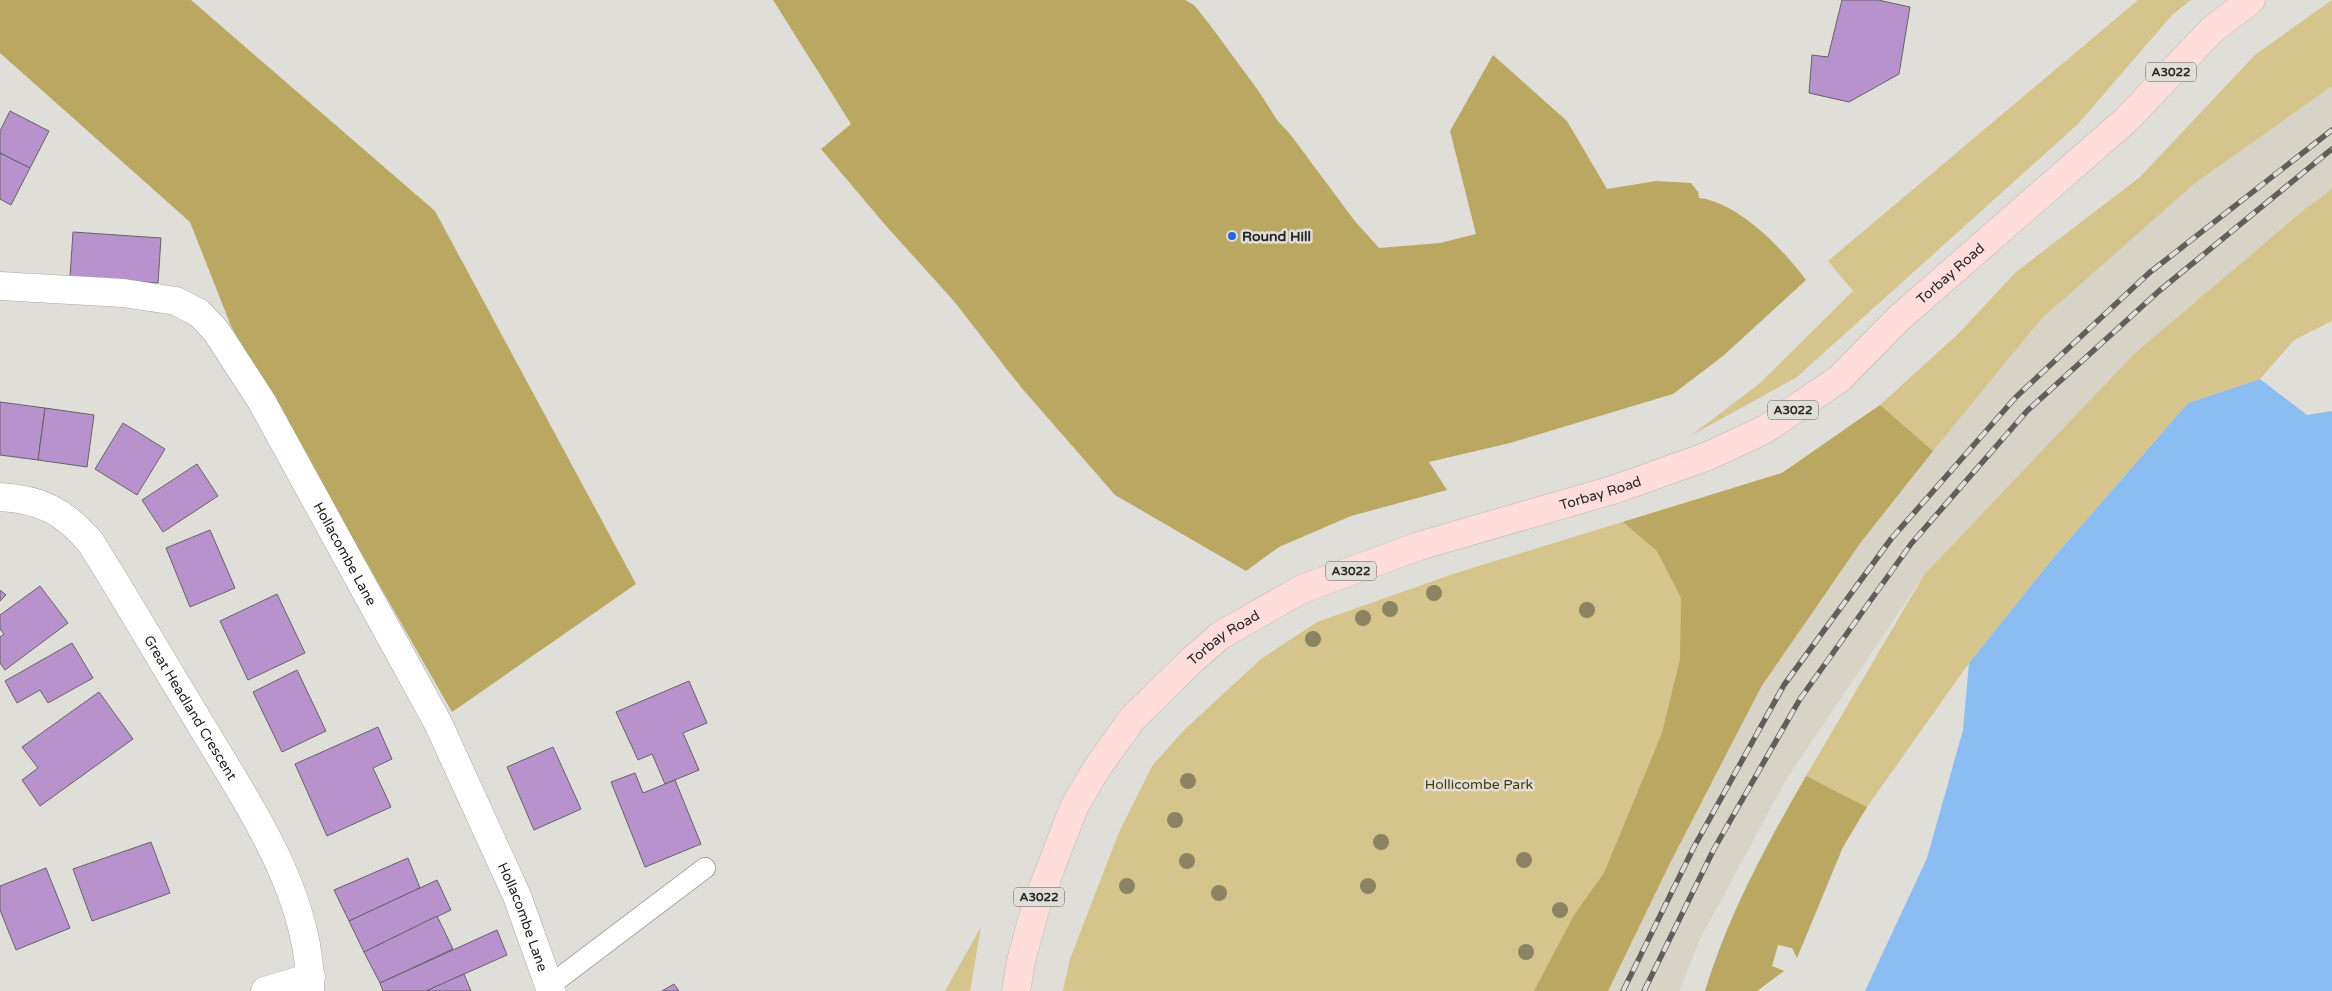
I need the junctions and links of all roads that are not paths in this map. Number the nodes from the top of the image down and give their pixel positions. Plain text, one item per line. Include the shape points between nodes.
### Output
1 (2251, 0) edge
2 (0, 286) edge
3 (0, 497) edge
4 (705, 868) dead end
5 (310, 984) edge
6 (550, 988) edge
7 (265, 991) edge
8 (1016, 991) edge

1 - 8 main road, Torbay Road / A3022 via 2213,29 2126,120 1898,319 1839,380 1764,430 1708,456 1616,489 1419,546 1302,589 1221,635 1132,719 1074,807 1036,906
2 - 6 street, Hollacombe Lane via 123,293 176,301 199,313 216,330 262,402 438,723 517,896
3 - 5 street, Great Headland Crescent via 34,502 57,511 92,543 257,821 288,884 305,932
4 - 6 lane
5 - 7 street

